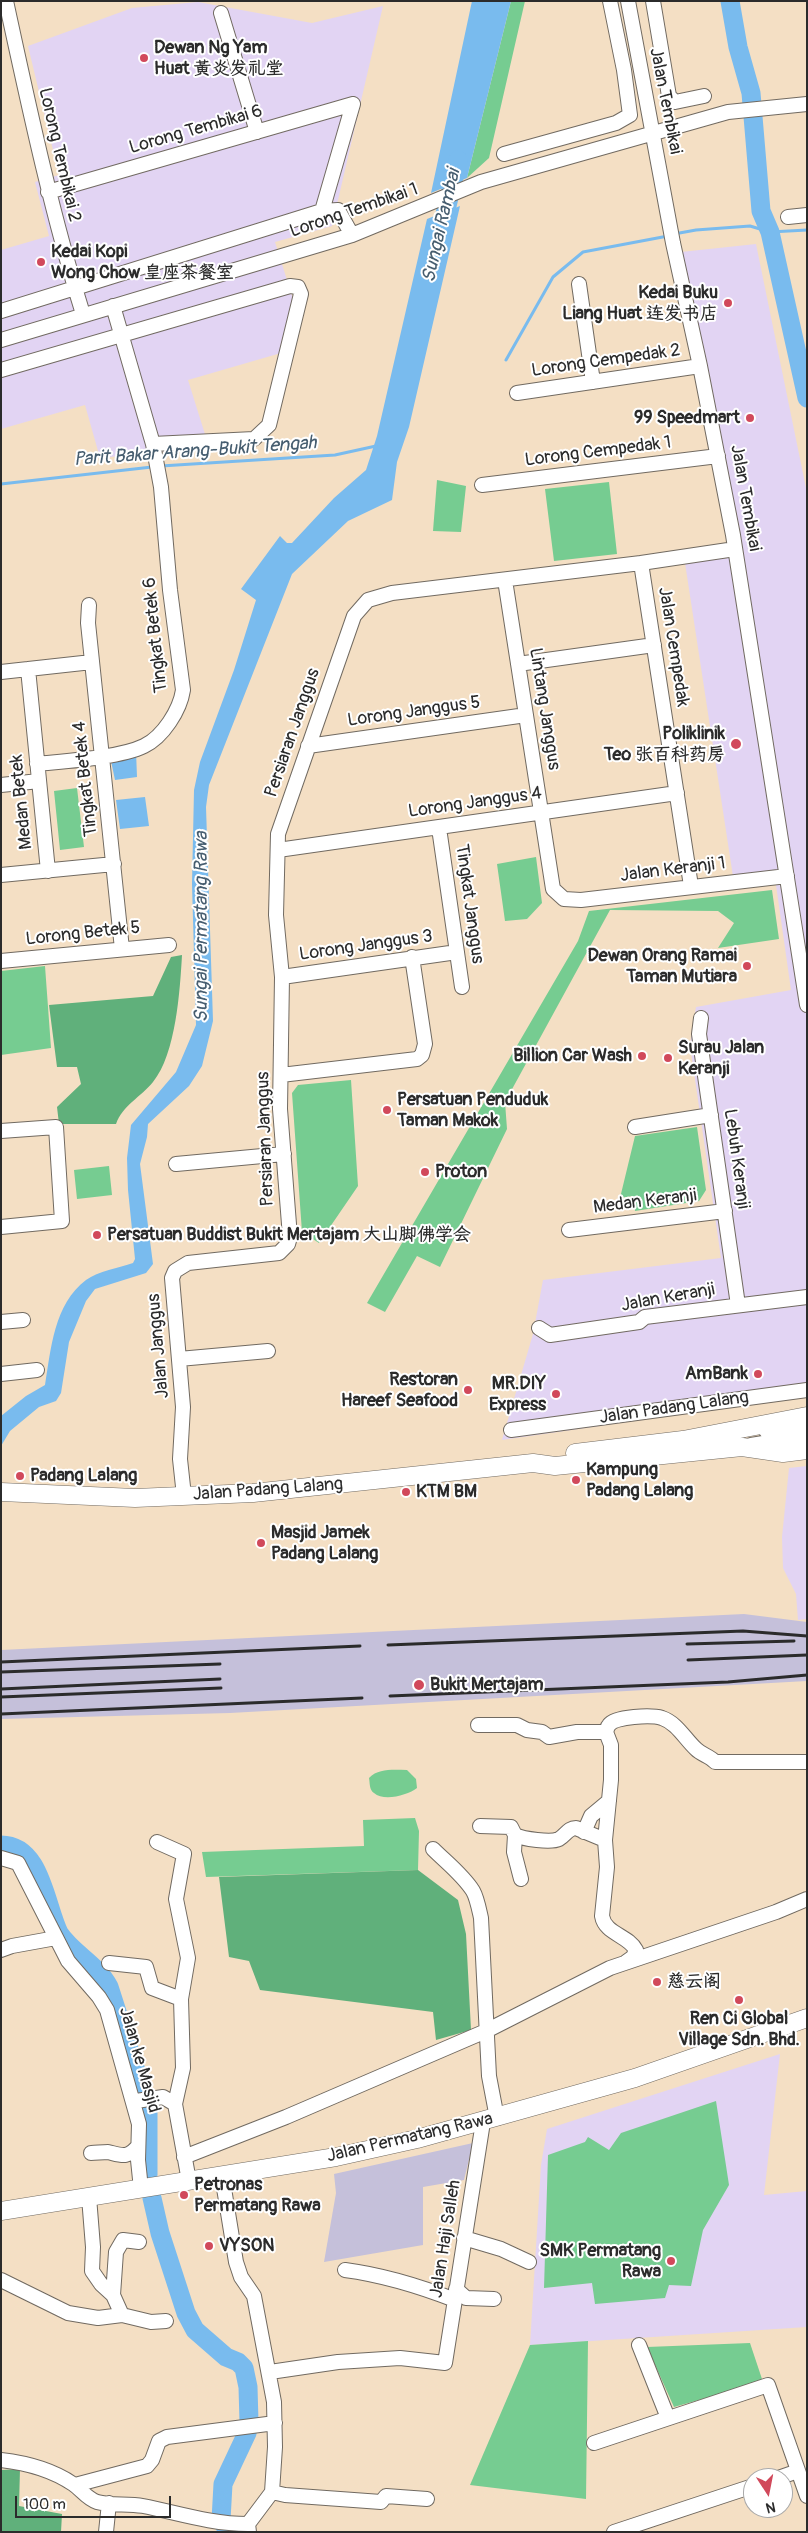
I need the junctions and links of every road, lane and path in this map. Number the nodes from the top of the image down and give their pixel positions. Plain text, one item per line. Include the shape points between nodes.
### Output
1 (6, 1) edge
2 (653, 1) edge
3 (629, 4) edge
4 (611, 6) edge
5 (221, 14) dead end
6 (640, 69) junction
7 (624, 70) junction
8 (704, 96) dead end
9 (807, 104) edge
10 (257, 132) junction
11 (578, 134) junction
12 (652, 134) junction
13 (504, 154) dead end
14 (582, 154) junction
15 (48, 192) junction
16 (322, 211) junction
17 (807, 215) edge
18 (788, 217) dead end
19 (352, 235) junction
20 (579, 284) dead end
21 (75, 288) junction
22 (112, 306) junction
23 (1, 311) edge
24 (83, 314) junction
25 (121, 335) junction
26 (1, 340) edge
27 (700, 366) junction
28 (1, 370) edge
29 (593, 382) junction
30 (517, 393) dead end
31 (152, 444) junction
32 (718, 456) junction
33 (482, 484) dead end
34 (735, 549) junction
35 (641, 563) junction
36 (505, 580) junction
37 (89, 605) dead end
38 (654, 645) junction
39 (92, 662) junction
40 (518, 664) junction
41 (28, 669) junction
42 (1, 672) edge
43 (526, 715) junction
44 (308, 746) junction
45 (102, 756) junction
46 (37, 764) junction
47 (39, 781) junction
48 (1, 785) edge
49 (677, 793) junction
50 (541, 813) junction
51 (439, 828) junction
52 (278, 850) junction
53 (114, 864) junction
54 (48, 871) junction
55 (1, 875) edge
56 (787, 876) junction
57 (691, 886) junction
58 (564, 899) joint
59 (168, 945) dead end
60 (122, 949) junction
61 (457, 952) junction
62 (412, 957) junction
63 (1, 961) edge
64 (282, 977) junction
65 (462, 986) dead end
66 (807, 1005) edge
67 (701, 1018) dead end
68 (281, 1075) junction
69 (711, 1115) junction
70 (635, 1127) dead end
71 (1, 1131) edge
72 (284, 1154) junction
73 (176, 1164) dead end
74 (725, 1211) junction
75 (1, 1227) edge
76 (569, 1230) dead end
77 (279, 1253) joint
78 (807, 1297) edge
79 (738, 1305) junction
80 (24, 1320) dead end
81 (1, 1322) edge
82 (539, 1328) dead end
83 (268, 1351) dead end
84 (179, 1359) junction
85 (37, 1370) dead end
86 (1, 1374) edge
87 (807, 1390) edge
88 (807, 1416) edge
89 (807, 1426) edge
90 (511, 1430) dead end
91 (807, 1436) edge
92 (683, 1440) junction
93 (742, 1447) junction
94 (807, 1450) edge
95 (533, 1463) junction
96 (1, 1492) edge
97 (184, 1496) junction
98 (478, 1725) dead end
99 (606, 1732) junction
100 (807, 1762) edge
101 (609, 1801) junction
102 (480, 1826) dead end
103 (584, 1832) junction
104 (515, 1835) junction
105 (605, 1840) junction
106 (157, 1842) dead end
107 (433, 1849) dead end
108 (1, 1858) edge
109 (521, 1879) dead end
110 (807, 1898) edge
111 (56, 1938) junction
112 (1, 1950) edge
113 (626, 1962) junction
114 (109, 1963) dead end
115 (181, 1999) junction
116 (807, 2018) edge
117 (486, 2031) junction
118 (140, 2101) junction
119 (174, 2104) junction
120 (490, 2120) junction
121 (138, 2146) junction
122 (91, 2153) dead end
123 (184, 2157) junction
124 (222, 2176) junction
125 (190, 2181) junction
126 (147, 2188) junction
127 (89, 2197) junction
128 (1, 2210) edge
129 (464, 2238) junction
130 (139, 2242) dead end
131 (93, 2247) junction
132 (116, 2252) junction
133 (529, 2262) dead end
134 (345, 2270) dead end
135 (1, 2280) edge
136 (456, 2294) junction
137 (113, 2295) junction
138 (494, 2299) dead end
139 (122, 2315) junction
140 (166, 2321) dead end
141 (639, 2345) dead end
142 (270, 2372) junction
143 (668, 2418) junction
144 (275, 2424) junction
145 (594, 2443) dead end
146 (1, 2460) edge
147 (798, 2471) junction
148 (793, 2473) edge
149 (75, 2485) junction
150 (743, 2490) edge
151 (272, 2492) junction
152 (807, 2496) edge
153 (427, 2499) dead end
154 (109, 2503) junction
155 (656, 2526) edge
156 (243, 2527) edge
157 (106, 2532) edge
158 (614, 2532) edge

1 - 15 street, Lorong Tembikai 2
2 - 8 street via 669,96 675,102
3 - 4 street
3 - 6 street, Jalan Tembikai
4 - 7 street
5 - 10 street
6 - 7 street
6 - 12 street, Jalan Tembikai
7 - 11 street via 630,114 616,124
9 - 12 street, Lorong Tembikai 1 via 728,112
10 - 15 street, Lorong Tembikai 6
10 - 16 street, Lorong Tembikai 6 via 354,104
11 - 13 street
11 - 14 street
12 - 14 street, Lorong Tembikai 1
12 - 27 street, Jalan Tembikai
14 - 19 street, Lorong Tembikai 1 via 481,182
15 - 21 street, Lorong Tembikai 2
16 - 19 street, Lorong Tembikai 1 via 338,210
16 - 21 street, Lorong Tembikai 1
17 - 18 street
19 - 22 street, Lorong Tembikai 1
20 - 29 street
21 - 23 street, Lorong Tembikai 1
21 - 24 street, Lorong Tembikai 2
22 - 24 street, Lorong Tembikai 1
22 - 25 street, Tingkat Betek 6
24 - 26 street, Lorong Tembikai 1
25 - 28 street
25 - 31 street, Tingkat Betek 6
25 - 31 street via 290,286 298,287 301,294 269,425 254,439
27 - 29 street, Lorong Cempedak 2
27 - 32 street, Jalan Tembikai
29 - 30 street, Lorong Cempedak 2
31 - 45 street, Tingkat Betek 6 via 161,487 170,590 184,690 181,703 156,738 144,746
32 - 33 street, Lorong Cempedak 1
32 - 34 street, Jalan Tembikai
34 - 35 street, Persiaran Janggus
34 - 56 street, Jalan Tembikai
35 - 36 street, Persiaran Janggus
35 - 38 street, Jalan Cempedak
36 - 40 street, Lintang Janggus
36 - 44 street, Persiaran Janggus via 392,593 368,600 354,616
37 - 39 street, Tingkat Betek 4
38 - 40 street
38 - 49 street, Jalan Cempedak
39 - 41 street
39 - 45 street, Tingkat Betek 4
40 - 43 street, Lintang Janggus
41 - 42 street
41 - 46 street, Medan Betek
43 - 44 street, Lorong Janggus 5
43 - 50 street, Lintang Janggus
44 - 52 street, Persiaran Janggus via 278,834
45 - 46 street, Tingkat Betek 6
45 - 53 street, Tingkat Betek 4
46 - 47 street, Medan Betek
47 - 48 street
47 - 54 street, Medan Betek
49 - 50 street, Lorong Janggus 4
49 - 57 street, Jalan Cempedak
50 - 51 street, Lorong Janggus 4
50 - 58 street, Lintang Janggus via 553,889
51 - 52 street, Lorong Janggus 4
51 - 61 street, Tingkat Janggus
52 - 64 street, Persiaran Janggus via 276,916
53 - 54 street, Medan Betek
53 - 60 street, Tingkat Betek 4
54 - 55 street, Medan Betek
56 - 57 street, Jalan Keranji 1
56 - 66 street, Jalan Tembikai
57 - 58 street, Jalan Keranji 1 via 581,900
59 - 60 street, Lorong Betek 5
60 - 63 street, Lorong Betek 5
61 - 62 street, Lorong Janggus 3
61 - 65 street, Tingkat Janggus
62 - 64 street, Lorong Janggus 3
62 - 68 street via 425,1044 422,1055 417,1059
64 - 68 street, Persiaran Janggus
67 - 69 street, Lebuh Keranji via 700,1034
68 - 72 street, Persiaran Janggus
69 - 70 street
69 - 74 street, Lebuh Keranji
71 - 75 street via 56,1127 62,1221
72 - 73 street
72 - 77 street, Persiaran Janggus via 290,1237
74 - 76 street, Medan Keranji
74 - 79 street, Lebuh Keranji
77 - 84 street, Jalan Janggus via 200,1260 175,1271 172,1278
78 - 79 street, Jalan Keranji
79 - 82 street, Jalan Keranji via 645,1317 639,1322 550,1335
80 - 81 street
83 - 84 street
84 - 97 street, Jalan Janggus via 183,1407 180,1459
85 - 86 street
87 - 90 street, Jalan Padang Lalang
88 - 92 main road, Jalan Padang Lalang
89 - 92 street
91 - 93 street
92 - 95 main road, Jalan Padang Lalang via 551,1455
93 - 94 main road, Jalan Padang Lalang via 783,1453
93 - 95 main road, Jalan Padang Lalang via 555,1466
95 - 97 main road, Jalan Padang Lalang via 283,1491
96 - 97 main road, Jalan Padang Lalang via 135,1498
98 - 99 street via 517,1725 549,1737 577,1732
99 - 100 street via 615,1720 661,1718 715,1762
99 - 101 street via 611,1745
101 - 103 street via 591,1816
101 - 105 street
102 - 104 street via 511,1827
103 - 104 street via 571,1828 556,1840 524,1840
103 - 105 street
104 - 109 street via 514,1852
105 - 113 street via 607,1867 603,1922 632,1943 636,1950
106 - 115 street via 184,1854 176,1899 188,1958
107 - 117 street, Jalan Haji Salleh via 470,1887 477,1904
108 - 111 street, Jalan ke Masjid via 18,1863
110 - 113 street via 776,1912
111 - 112 street
111 - 118 street, Jalan ke Masjid via 68,1961 106,2010
113 - 117 street via 594,1974
114 - 115 street via 146,1967 152,1988
115 - 119 street via 183,2068
116 - 120 main road, Jalan Permatang Rawa via 643,2075
117 - 120 street, Jalan Haji Salleh
117 - 123 street
118 - 119 street via 163,2097
118 - 121 street, Jalan ke Masjid
119 - 123 street
120 - 124 main road, Jalan Permatang Rawa via 336,2157
120 - 129 street, Jalan Haji Salleh
121 - 122 street via 128,2156
121 - 126 street, Jalan ke Masjid
123 - 125 street
124 - 125 main road, Jalan Permatang Rawa
124 - 142 street via 236,2262 241,2277 254,2296
125 - 126 main road, Jalan Permatang Rawa
126 - 127 main road, Jalan Permatang Rawa
127 - 128 main road, Jalan Permatang Rawa
127 - 131 street
129 - 133 street
129 - 136 street, Jalan Haji Salleh
130 - 132 street via 123,2240
131 - 132 street
131 - 137 street via 92,2271
132 - 137 street
134 - 136 street via 376,2274
135 - 139 street via 68,2313 98,2318
136 - 138 street via 466,2298
136 - 142 street, Jalan Haji Salleh via 445,2363 400,2358 338,2362
137 - 139 street
139 - 140 street via 150,2322
141 - 143 street
142 - 144 street
143 - 145 street
143 - 147 street via 768,2385
144 - 149 street via 167,2436 159,2441 147,2466
144 - 151 street
146 - 149 street via 40,2467
147 - 148 street
147 - 152 street
149 - 154 street via 90,2498
150 - 155 street
151 - 153 street via 285,2496 381,2502 386,2496
151 - 156 street
154 - 156 street via 141,2506
154 - 157 street
155 - 158 street

